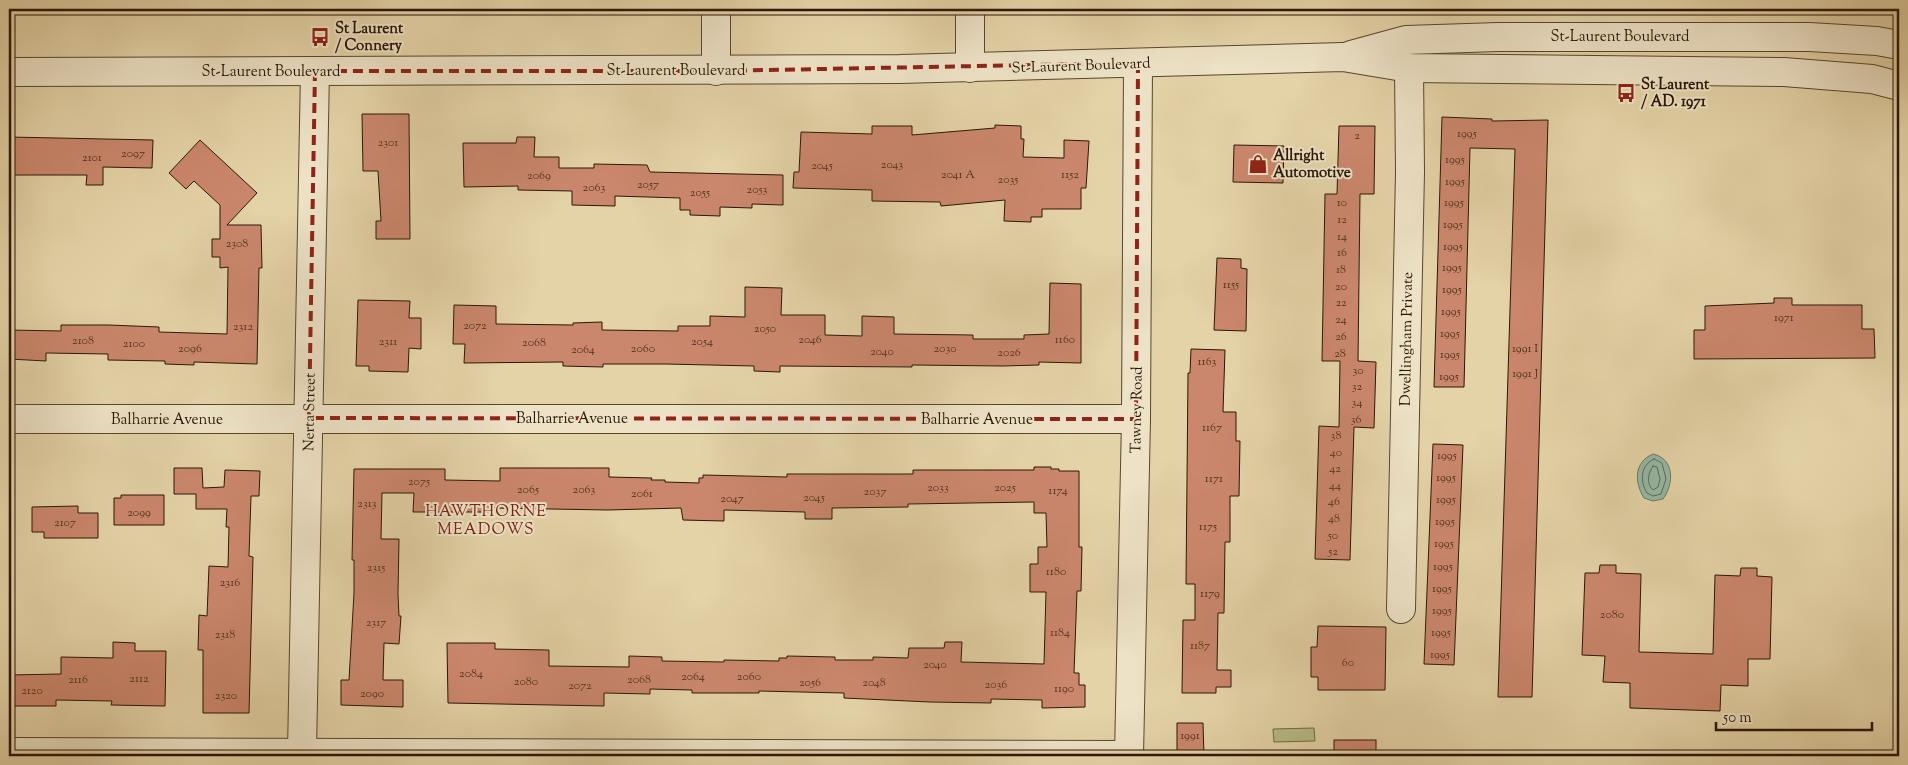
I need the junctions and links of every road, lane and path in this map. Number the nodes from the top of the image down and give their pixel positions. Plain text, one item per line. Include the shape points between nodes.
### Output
1 (716, 9) edge
2 (970, 9) edge
3 (1712, 36) junction
4 (1899, 45) edge
5 (1343, 57) junction
6 (1138, 63) junction
7 (970, 68) junction
8 (1409, 68) junction
9 (315, 71) junction
10 (716, 71) junction
11 (1713, 71) junction
12 (9, 72) edge
13 (1899, 86) edge
14 (309, 418) junction
15 (9, 419) edge
16 (1136, 419) junction
17 (1401, 609) dead end
18 (9, 752) edge
19 (302, 752) junction
20 (1130, 755) edge

1 - 10 street
2 - 7 street
3 - 4 street, St-Laurent Boulevard via 1810,37
3 - 5 street, St-Laurent Boulevard via 1406,40
3 - 11 street
5 - 6 street, St-Laurent Boulevard
5 - 8 street, St-Laurent Boulevard
6 - 7 street, St-Laurent Boulevard
6 - 16 street, Tawney Road
7 - 10 street, St-Laurent Boulevard
8 - 11 street, St-Laurent Boulevard
8 - 17 street, Dwellingham Private
9 - 10 street, St-Laurent Boulevard
9 - 12 street, St-Laurent Boulevard
9 - 14 street, Nerta Street
11 - 13 street, St-Laurent Boulevard via 1794,72 1872,79
14 - 15 street, Balharrie Avenue
14 - 16 street, Balharrie Avenue
14 - 19 street, Nerta Street
16 - 20 street, Tawney Road
18 - 19 street
19 - 20 street

